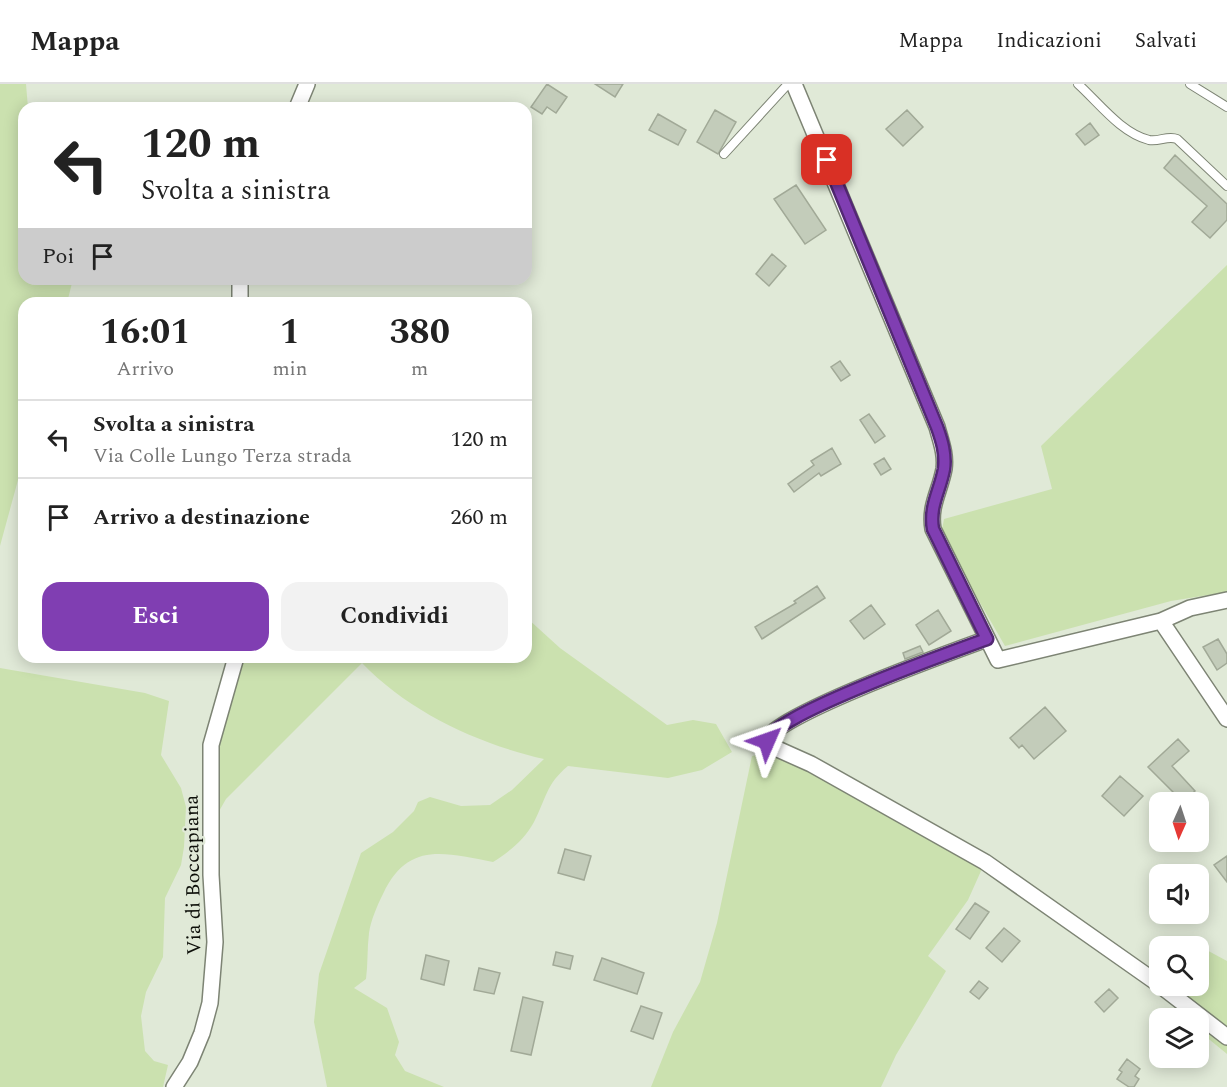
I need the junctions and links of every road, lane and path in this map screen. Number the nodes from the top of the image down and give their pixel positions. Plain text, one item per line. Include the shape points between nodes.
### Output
1 (307, 84) edge
2 (788, 84) edge
3 (794, 84) edge
4 (1078, 84) edge
5 (1190, 84) edge
6 (300, 102) edge
7 (1227, 107) edge
8 (724, 154) dead end
9 (1227, 186) edge
10 (1227, 600) edge
11 (1161, 621) junction
12 (987, 639) junction
13 (234, 663) edge
14 (1227, 720) edge
15 (1149, 977) edge
16 (1174, 996) edge
17 (1227, 1036) edge
18 (174, 1087) edge

1 - 6 street
2 - 8 lane
3 - 12 street via 937,427 945,460 933,499 933,529
4 - 9 lane via 1132,134 1152,141 1177,139
5 - 7 lane
10 - 11 street
11 - 12 street via 998,660
11 - 14 street
12 - 15 street via 827,702 773,731 767,741 985,862
13 - 18 street, Via di Boccapiana via 211,745 215,942 210,1003 202,1034
16 - 17 street

